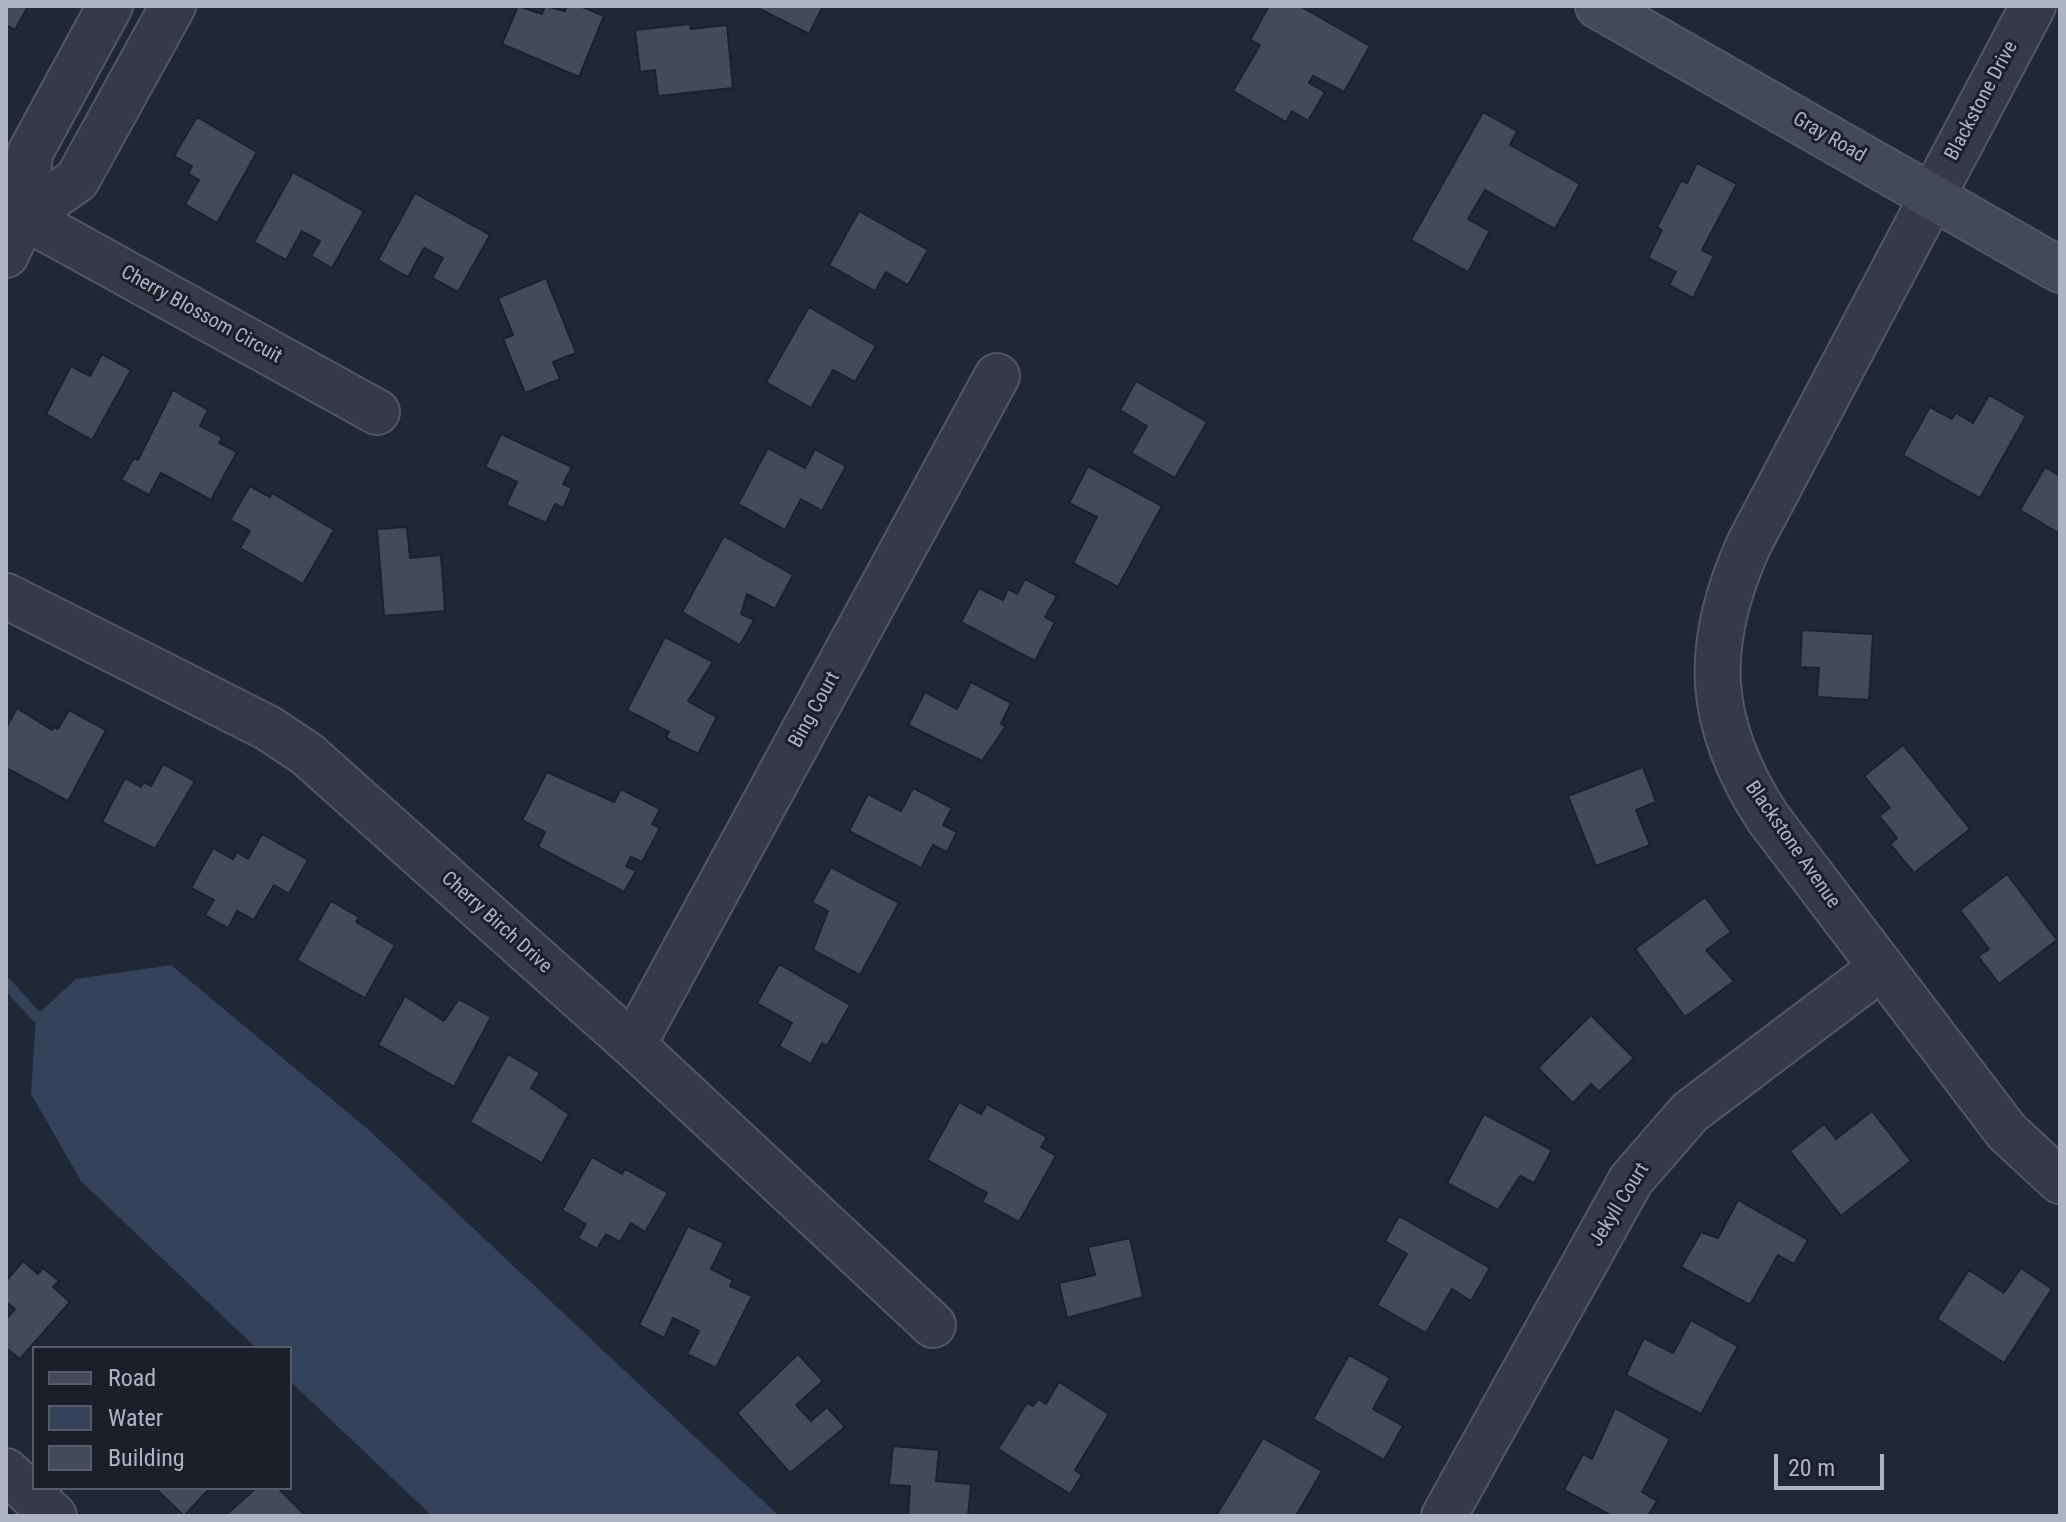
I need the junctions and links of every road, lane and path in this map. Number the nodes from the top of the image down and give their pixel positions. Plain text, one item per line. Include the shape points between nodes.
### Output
1 (110, 6) edge
2 (173, 6) edge
3 (1598, 6) edge
4 (2033, 6) edge
5 (1932, 197) junction
6 (15, 236) edge
7 (2060, 270) edge
8 (997, 376) dead end
9 (377, 412) dead end
10 (6, 596) edge
11 (1881, 968) junction
12 (633, 1045) junction
13 (2060, 1181) edge
14 (933, 1325) dead end
15 (6, 1471) edge
16 (54, 1516) edge
17 (1444, 1516) edge

1 - 6 street via 30,153
2 - 6 street via 77,180
3 - 5 street, Gray Road
4 - 5 street, Blackstone Drive
5 - 7 street, Gray Road
5 - 11 street, Blackstone Avenue via 1749,544 1728,591 1718,641 1717,675 1728,742 1749,789
6 - 9 street, Cherry Blossom Circuit
8 - 12 street, Bing Court
10 - 12 street, Cherry Birch Drive via 268,728 307,754
11 - 13 street, Blackstone Avenue via 2007,1132
11 - 17 street, Jekyll Court via 1690,1112 1631,1180
12 - 14 street, Cherry Birch Drive
15 - 16 street

